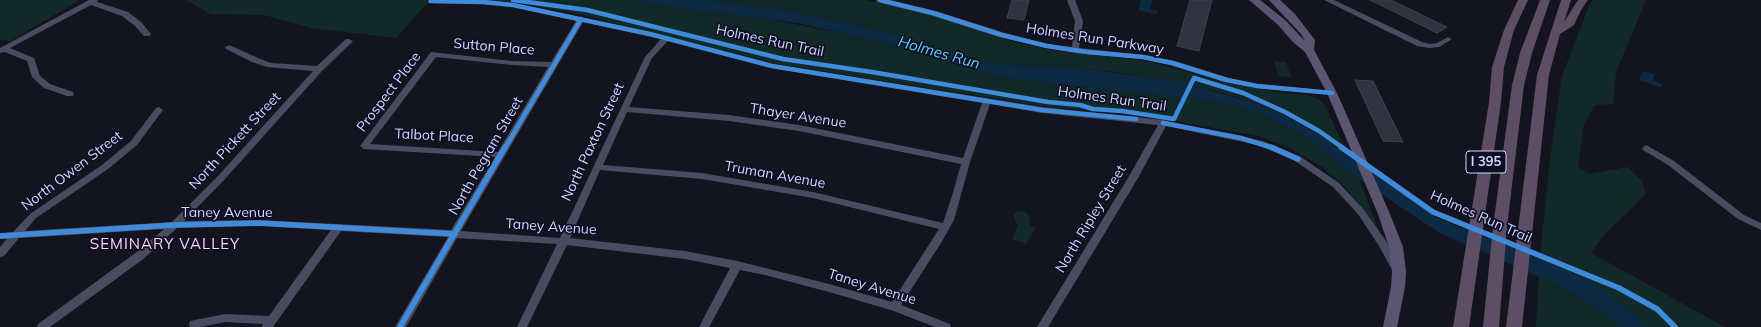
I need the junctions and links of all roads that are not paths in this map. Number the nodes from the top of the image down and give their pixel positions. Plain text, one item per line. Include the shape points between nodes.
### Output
1 (880, 0) edge
2 (1071, 0) edge
3 (1254, 0) edge
4 (1274, 0) edge
5 (1328, 0) edge
6 (1523, 0) edge
7 (1545, 0) edge
8 (1566, 0) edge
9 (1583, 0) edge
10 (93, 1) edge
11 (431, 1) dead end
12 (581, 19) junction
13 (1555, 32) junction
14 (148, 34) dead end
15 (666, 39) junction
16 (1448, 39) dead end
17 (349, 41) dead end
18 (229, 47) dead end
19 (2, 50) edge
20 (1309, 50) junction
21 (1075, 51) junction
22 (434, 54) joint
23 (553, 65) junction
24 (319, 69) junction
25 (1332, 93) junction
26 (70, 94) dead end
27 (987, 101) junction
28 (625, 109) junction
29 (159, 110) dead end
30 (1163, 123) junction
31 (364, 146) joint
32 (1646, 148) dead end
33 (502, 154) junction
34 (966, 162) junction
35 (598, 167) junction
36 (175, 225) junction
37 (338, 227) junction
38 (1761, 227) edge
39 (945, 228) junction
40 (454, 234) junction
41 (14, 235) junction
42 (0, 236) edge
43 (564, 241) junction
44 (0, 253) edge
45 (737, 265) junction
46 (1398, 272) junction
47 (894, 307) junction
48 (194, 324) dead end
49 (269, 324) edge
50 (42, 327) edge
51 (400, 327) edge
52 (522, 327) edge
53 (704, 327) edge
54 (946, 327) edge
55 (1042, 327) edge
56 (1390, 327) edge
57 (1461, 327) edge
58 (1491, 327) edge
59 (1514, 327) edge

1 - 21 street, Holmes Run Parkway via 933,13 1020,40
2 - 21 street via 1079,21
3 - 20 main road
4 - 20 main road via 1308,36
5 - 16 street via 1420,44 1439,45
6 - 57 highway, I 395 via 1498,67
7 - 58 highway via 1526,53 1518,85 1500,227
8 - 13 highway
9 - 13 highway via 1570,23
10 - 14 street via 125,14
10 - 19 street
11 - 12 street via 498,3
12 - 15 street
12 - 23 street, North Pegram Street
13 - 59 highway via 1543,76
15 - 27 street via 772,66
15 - 28 street, North Paxton Street via 649,57
17 - 24 street, North Pickett Street
18 - 24 street via 264,64
19 - 26 street via 31,60 36,76 47,86
20 - 25 main road
21 - 25 street, Holmes Run Parkway via 1143,57 1257,86
22 - 23 street, Sutton Place
22 - 31 street, Prospect Place
23 - 33 street, North Pegram Street
24 - 36 street, North Pickett Street
25 - 46 main road via 1392,234
27 - 30 street via 1058,112
27 - 34 street
28 - 34 street, Thayer Avenue via 722,117 792,127
28 - 35 street, North Paxton Street
29 - 41 street, North Owen Street via 145,130 124,152 44,208
30 - 46 street via 1241,138 1298,159 1331,181 1357,207 1383,244
30 - 55 street, North Ripley Street via 1133,178
31 - 33 street, Talbot Place
32 - 38 street via 1671,162 1741,217
33 - 40 street, North Pegram Street
34 - 39 street
35 - 39 street, Truman Avenue via 663,172 813,195
35 - 43 street, North Paxton Street
36 - 37 street, Taney Avenue via 258,223
36 - 41 street, Taney Avenue
36 - 50 street, North Pickett Street via 138,257
37 - 40 street, Taney Avenue
37 - 49 street
39 - 47 street
40 - 43 street, Taney Avenue
40 - 51 street, North Pegram Street
41 - 42 street, Taney Avenue
41 - 44 street, North Owen Street
43 - 45 street, Taney Avenue via 677,254
43 - 52 street, North Paxton Street
45 - 47 street, Taney Avenue
45 - 53 street
46 - 56 main road via 1398,287
47 - 54 street, Taney Avenue
48 - 49 street via 225,318

